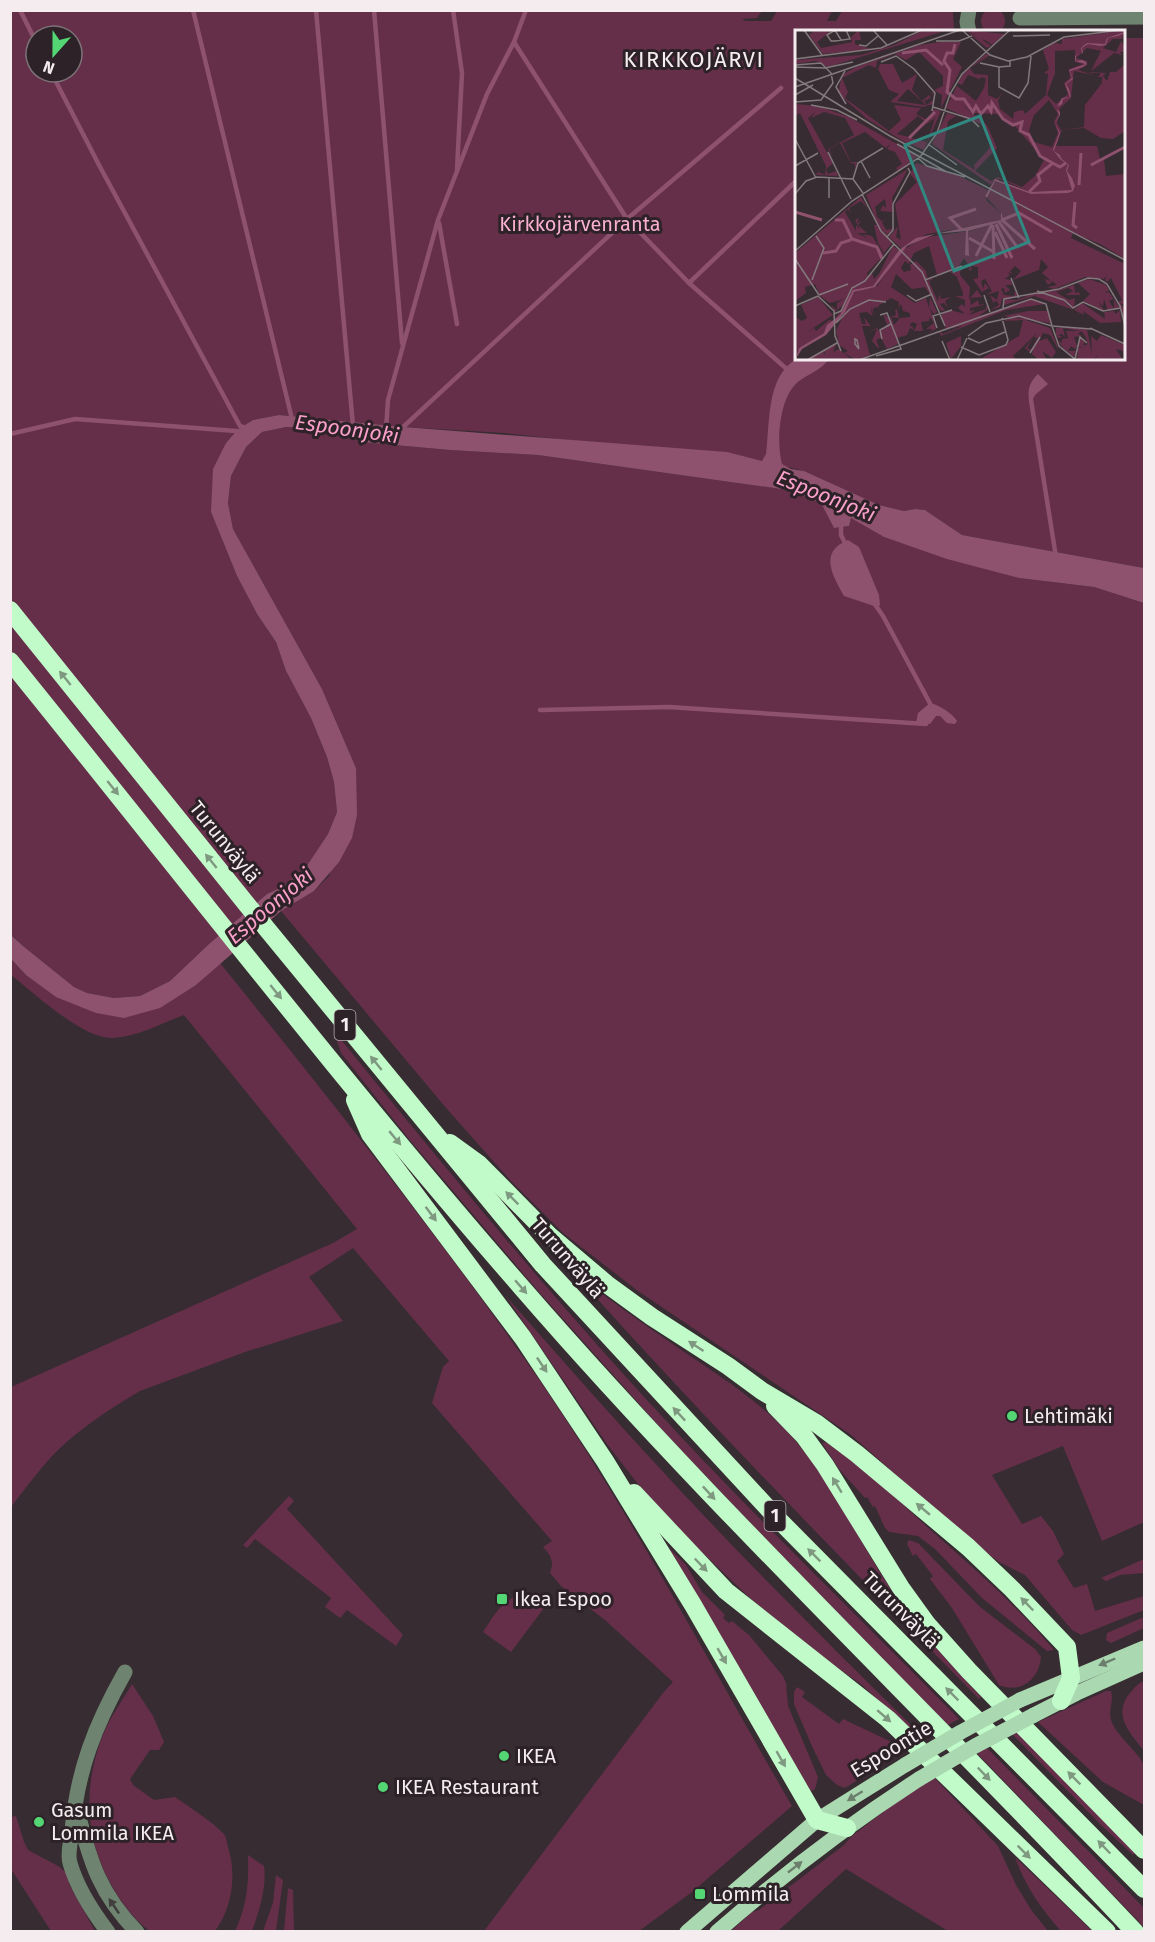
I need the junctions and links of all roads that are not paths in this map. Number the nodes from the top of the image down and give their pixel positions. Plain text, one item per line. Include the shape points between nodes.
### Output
1 (969, 10) edge
2 (1144, 17) edge
3 (1018, 20) edge
4 (969, 30) edge
5 (10, 610) edge
6 (10, 661) edge
7 (344, 1077) junction
8 (426, 1124) junction
9 (762, 1391) junction
10 (605, 1461) junction
11 (1144, 1648) edge
12 (1144, 1663) edge
13 (125, 1672) dead end
14 (1071, 1678) junction
15 (1061, 1701) junction
16 (75, 1799) junction
17 (817, 1820) junction
18 (847, 1828) junction
19 (1144, 1850) edge
20 (1144, 1889) edge
21 (108, 1932) edge
22 (136, 1932) edge
23 (687, 1932) edge
24 (717, 1932) edge
25 (1107, 1932) edge
26 (1136, 1932) edge

1 - 4 street
2 - 3 street
8 -> 5 highway, Turunväylä / 1
6 -> 7 highway, 1
7 -> 10 highway via 370,1134 523,1338
7 -> 26 highway, 1 via 523,1290 760,1548
9 -> 8 highway via 608,1285 549,1235 479,1164
20 -> 8 highway, Turunväylä / 1 via 777,1518 543,1265
14 -> 9 highway via 1067,1647 968,1547 816,1423
19 -> 9 highway via 927,1624 825,1465
10 -> 17 highway
10 -> 25 highway via 726,1591 888,1719
11 -> 14 main road, Espoontie
12 - 15 main road, Espoontie
13 - 16 street via 96,1726
14 - 15 highway
14 -> 17 main road, Espoontie, bridge via 961,1732
15 - 18 main road, Espoontie, bridge via 919,1779
16 - 21 street via 69,1861 78,1884
22 -> 16 street via 115,1909 88,1857
17 - 18 highway
17 - 23 main road, Espoontie
24 -> 18 main road, Espoontie

